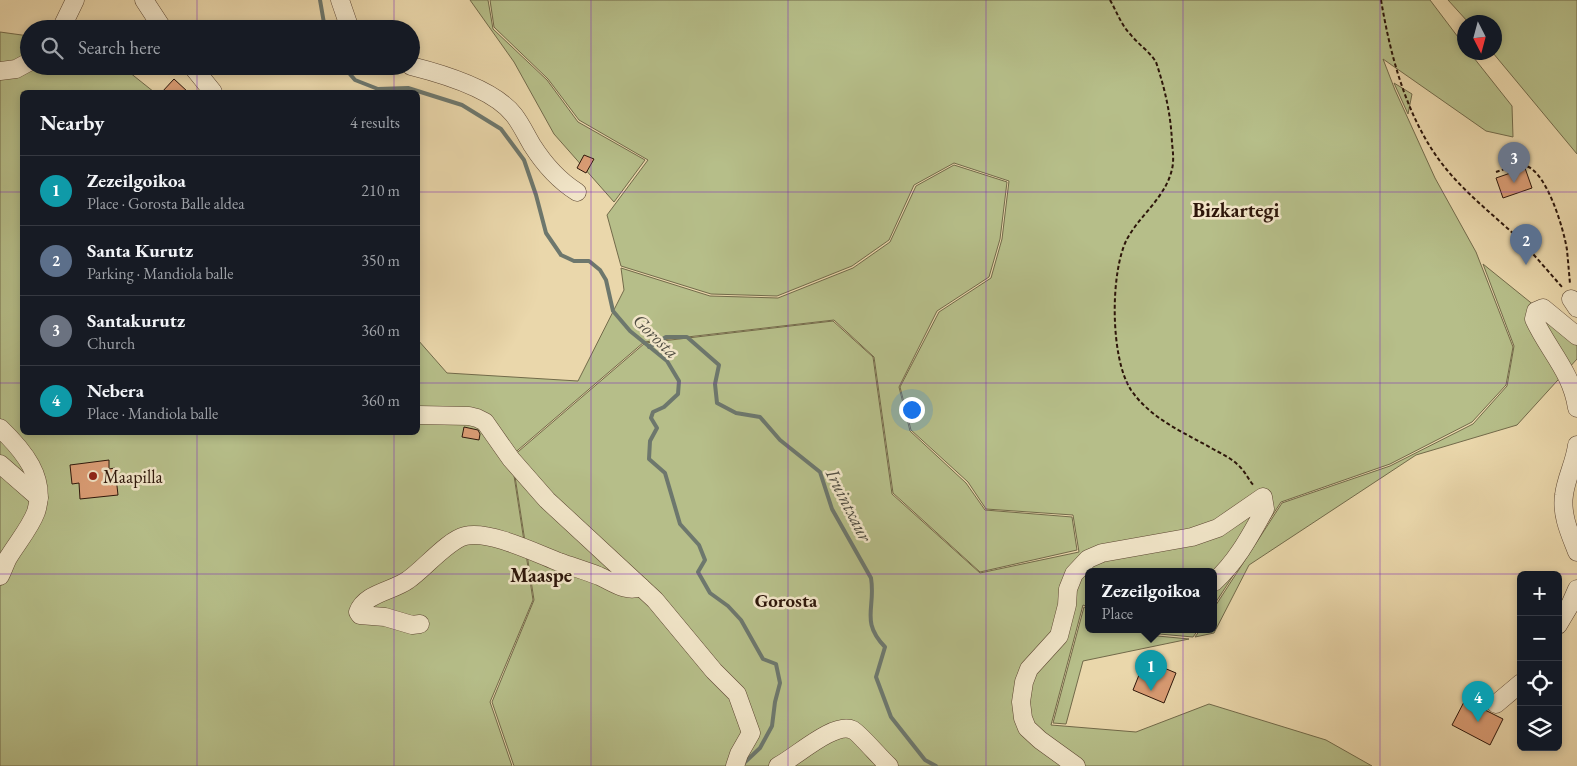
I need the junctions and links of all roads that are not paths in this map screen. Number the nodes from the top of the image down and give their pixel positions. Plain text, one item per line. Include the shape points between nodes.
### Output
1 (75, 0) edge
2 (144, 0) edge
3 (340, 0) edge
4 (65, 20) edge
5 (157, 20) edge
6 (347, 20) edge
7 (20, 67) edge
8 (420, 69) edge
9 (0, 71) edge
10 (199, 75) edge
11 (211, 90) edge
12 (577, 192) dead end
13 (1577, 336) edge
14 (1577, 408) edge
15 (420, 415) edge
16 (0, 428) edge
17 (1577, 445) edge
18 (0, 464) edge
19 (39, 498) junction
20 (1577, 552) edge
21 (0, 576) edge
22 (1217, 579) edge
23 (641, 587) junction
24 (1577, 589) edge
25 (1562, 618) edge
26 (420, 624) dead end
27 (1517, 686) edge
28 (1496, 704) dead end
29 (735, 766) edge
30 (778, 766) edge
31 (889, 766) edge
32 (1076, 766) edge

1 - 4 street
2 - 5 street
3 - 6 street
7 - 9 street
8 - 12 street via 500,101 515,116 550,170 563,184
10 - 11 street
13 - 14 street via 1543,308 1536,311 1534,319 1539,331 1561,364 1575,393
15 - 23 street via 469,416 485,422 546,500
16 - 19 street via 31,465 39,486
17 - 20 street via 1563,508
18 - 19 street
19 - 21 street via 36,512
22 - 32 street via 1243,549 1265,509 1263,497 1218,528 1192,537 1102,553 1088,559 1074,574 1059,636 1029,669 1021,702 1027,728
23 - 26 street via 633,590 622,587 488,537 464,536 402,584 368,599 358,612 360,615
23 - 29 street via 737,694 751,733
24 - 25 street
27 - 28 street
30 - 31 street via 836,729 846,728 854,730

